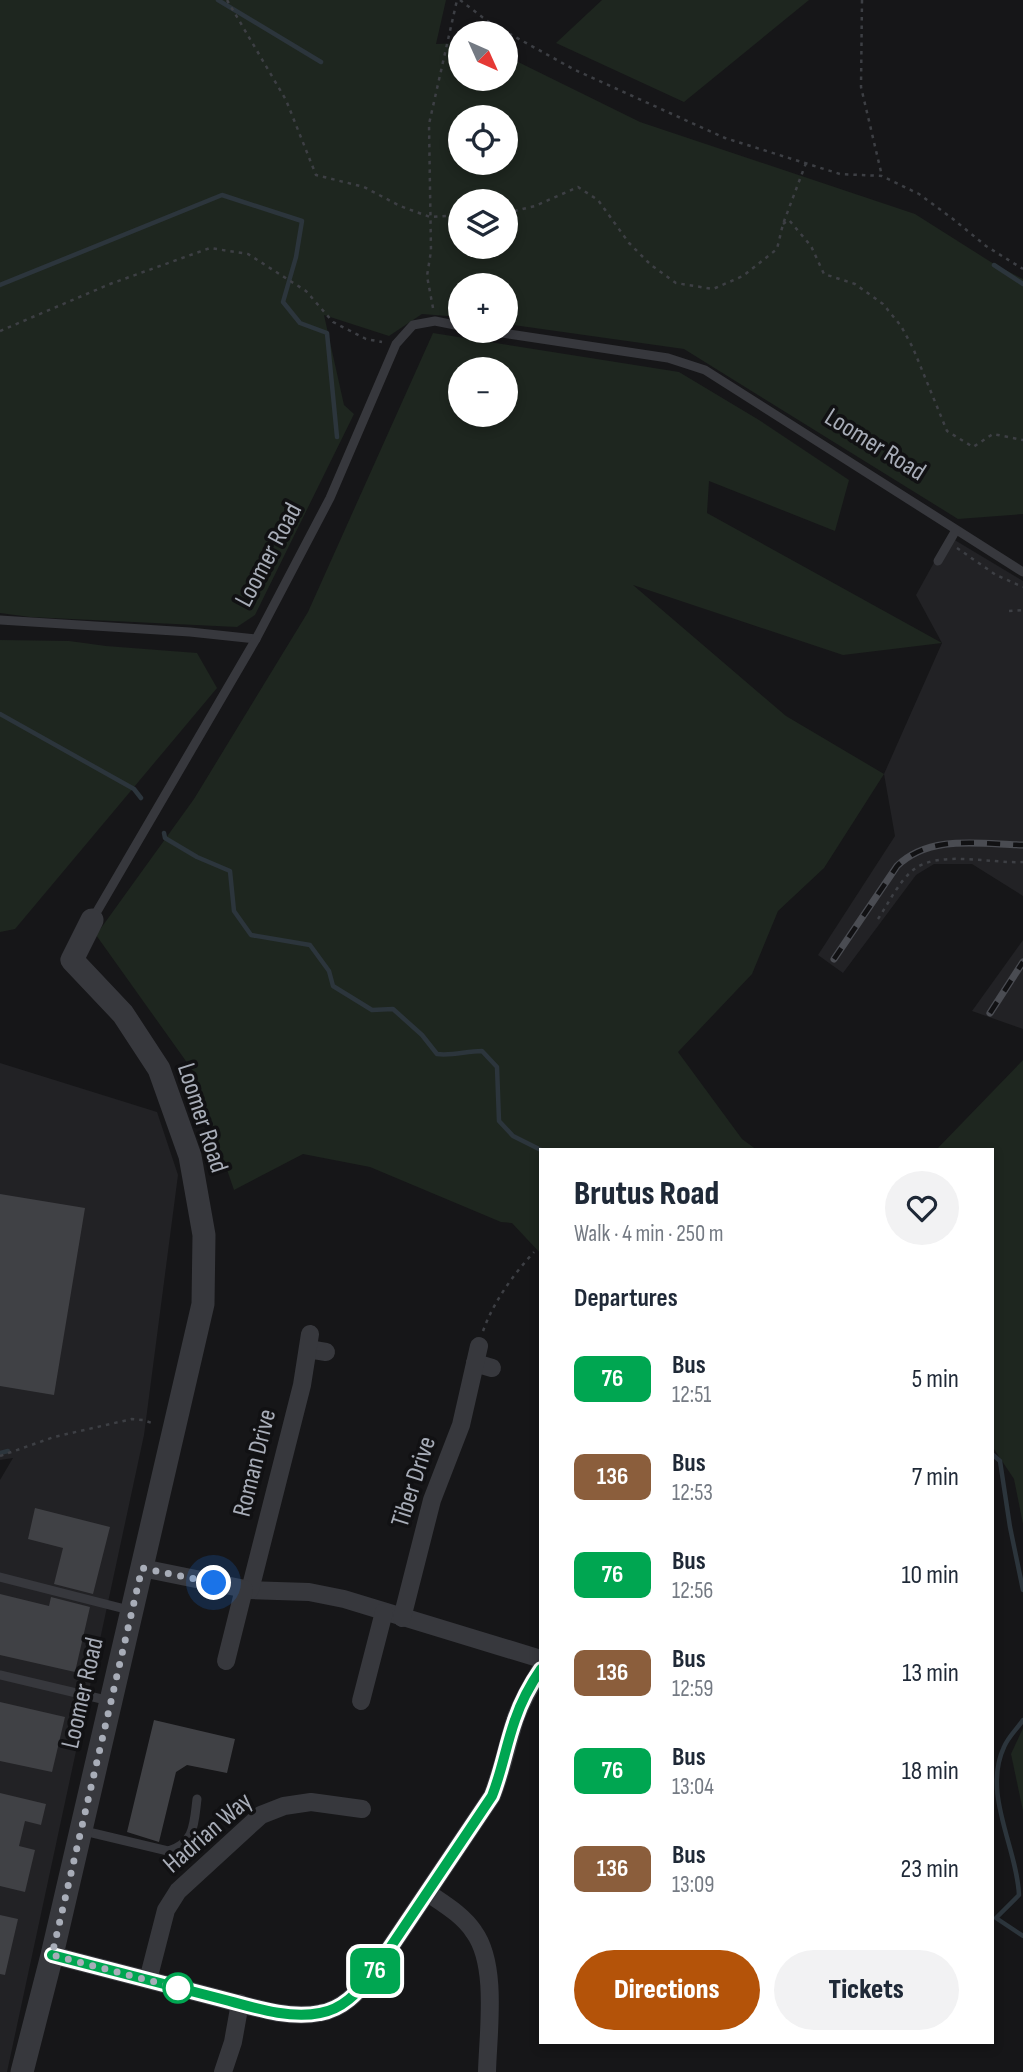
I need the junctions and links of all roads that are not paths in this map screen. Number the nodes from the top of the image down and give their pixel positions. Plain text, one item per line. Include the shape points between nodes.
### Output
1 (448, 324) edge
2 (518, 336) edge
3 (956, 530) junction
4 (938, 561) dead end
5 (1023, 572) edge
6 (0, 620) edge
7 (256, 639) junction
8 (92, 920) joint
9 (315, 1345) dead end
10 (482, 1359) road end
11 (142, 1568) junction
12 (0, 1577) edge
13 (247, 1590) junction
14 (131, 1611) junction
15 (393, 1615) junction
16 (539, 1658) edge
17 (226, 1661) dead end
18 (539, 1672) edge
19 (0, 1675) edge
20 (110, 1701) junction
21 (361, 1701) dead end
22 (197, 1799) dead end
23 (362, 1809) dead end
24 (80, 1830) junction
25 (428, 1893) junction
26 (52, 1955) junction
27 (148, 1980) junction
28 (240, 2003) junction
29 (22, 2072) edge
30 (223, 2072) edge
31 (487, 2072) edge

1 - 7 lane, Loomer Road via 413,325 396,344 330,498
2 - 3 lane, Loomer Road via 687,363 705,370
3 - 4 lane
3 - 5 lane, Loomer Road
6 - 7 lane
7 - 8 lane, Loomer Road
8 - 11 street, Loomer Road via 72,960 123,1014 159,1069 190,1156 204,1235 203,1304
9 - 13 street, Roman Drive
10 - 15 street, Tiber Drive
11 - 13 street
11 - 14 street, Loomer Road
12 - 14 lane
13 - 15 street via 309,1592
13 - 17 street, Roman Drive
14 - 20 street, Loomer Road
15 - 16 street
15 - 21 street, Tiber Drive
18 - 25 street via 515,1720 492,1796
19 - 20 lane
20 - 24 street, Loomer Road
22 - 24 lane via 187,1842 180,1848 168,1851
23 - 27 street, Hadrian Way via 311,1802 284,1805 261,1815 178,1891 166,1910
24 - 26 street, Loomer Road
25 - 28 street via 371,1976 342,2005 298,2015
25 - 31 street via 463,1919 482,1946 487,1964
26 - 27 street
26 - 29 street, Loomer Road
27 - 28 street
28 - 30 street

